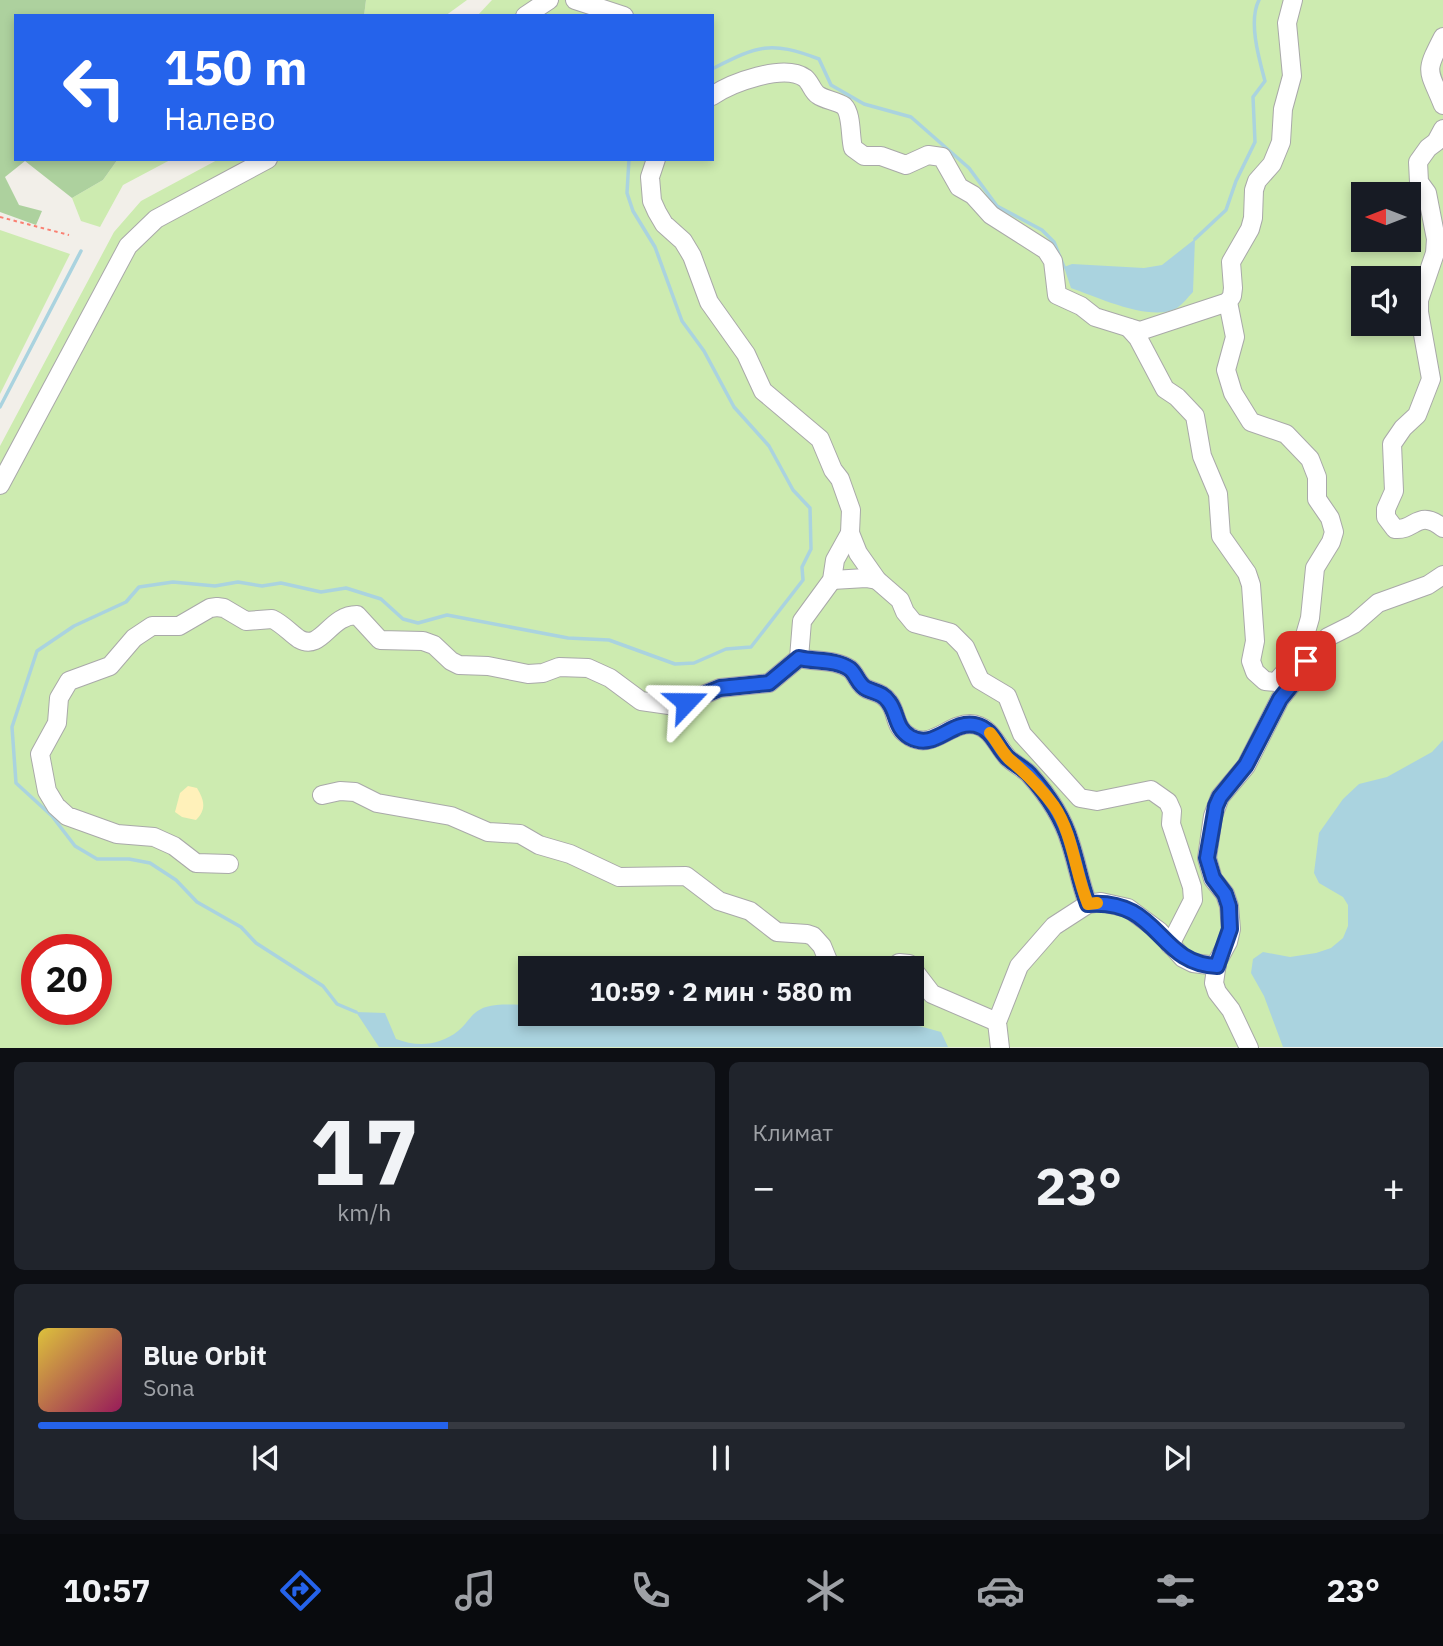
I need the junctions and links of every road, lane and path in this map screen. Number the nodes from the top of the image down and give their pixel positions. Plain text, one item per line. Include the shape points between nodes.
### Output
1 (549, 0) edge
2 (575, 0) edge
3 (1293, 0) edge
4 (528, 14) edge
5 (618, 14) edge
6 (1443, 37) edge
7 (714, 94) edge
8 (1443, 105) edge
9 (1443, 129) edge
10 (264, 161) edge
11 (655, 161) edge
12 (0, 217) edge
13 (69, 234) dead end
14 (1228, 302) junction
15 (1129, 328) junction
16 (0, 485) edge
17 (1443, 528) edge
18 (850, 533) junction
19 (1443, 575) edge
20 (832, 580) junction
21 (877, 580) junction
22 (799, 658) junction
23 (1276, 691) junction
24 (322, 795) dead end
25 (229, 864) dead end
26 (1088, 904) junction
27 (1170, 945) junction
28 (826, 956) edge
29 (1217, 966) junction
30 (924, 984) edge
31 (997, 1022) junction
32 (1000, 1048) edge
33 (1249, 1048) edge

1 - 4 lane
2 - 5 lane
3 - 14 lane via 1287,23 1292,76 1281,142 1272,164 1257,181 1250,229 1230,262 1233,288
6 - 8 lane via 1428,75
7 - 15 lane via 781,72 804,78 818,95 843,106 853,148 859,154 906,165 928,155 942,157 960,187 991,215 1046,250 1057,295 1095,317
9 - 17 lane via 1422,156 1417,173 1427,193 1436,239 1419,300 1431,379 1417,415 1392,444 1394,491 1386,517 1395,529 1422,520
10 - 16 lane via 156,219 128,246
11 - 18 lane via 650,177 657,212 692,256 709,302 746,354 763,391 820,439 851,510
12 - 13 path
14 - 15 lane via 1157,327
14 - 23 lane via 1235,337 1226,370 1233,393 1251,422 1286,434 1310,459 1317,477 1317,499 1334,532 1315,568 1310,618 1299,656
15 - 23 lane via 1139,338 1165,390 1195,416 1202,456 1217,494 1221,537 1251,585 1253,667
18 - 20 lane via 835,560
18 - 21 lane
19 - 23 lane via 1378,603 1354,624 1328,637 1310,653 1296,679
20 - 21 lane
20 - 22 lane via 802,621
21 - 27 lane via 900,600 914,623 951,633 965,646 980,680 1007,696 1022,734 1080,798 1097,801 1151,790 1168,802 1193,900
22 - 25 lane via 769,683 720,688 668,705 641,701 588,668 559,667 528,674 459,665 424,641 380,640 357,615 342,616 317,640 308,641 272,618 246,621 217,607 179,626 152,626 134,638 110,666 75,677 63,691 57,723 40,754 47,791 73,820 117,834 154,837 196,863
22 - 26 lane via 834,662 851,670 860,684 884,696 898,725 914,739 937,738 965,725 988,730 1054,807 1070,842
23 - 29 lane via 1246,765 1220,797 1213,816 1207,858 1225,894 1230,929
24 - 28 lane via 355,792 377,803 452,816 488,832 515,832 619,877 686,876 719,901 750,911 777,932 813,936
26 - 27 lane via 1128,908
26 - 31 lane via 1054,926 1034,946 1019,966
27 - 29 lane via 1193,963
29 - 33 lane via 1217,992
30 - 31 lane via 932,994
31 - 32 lane

